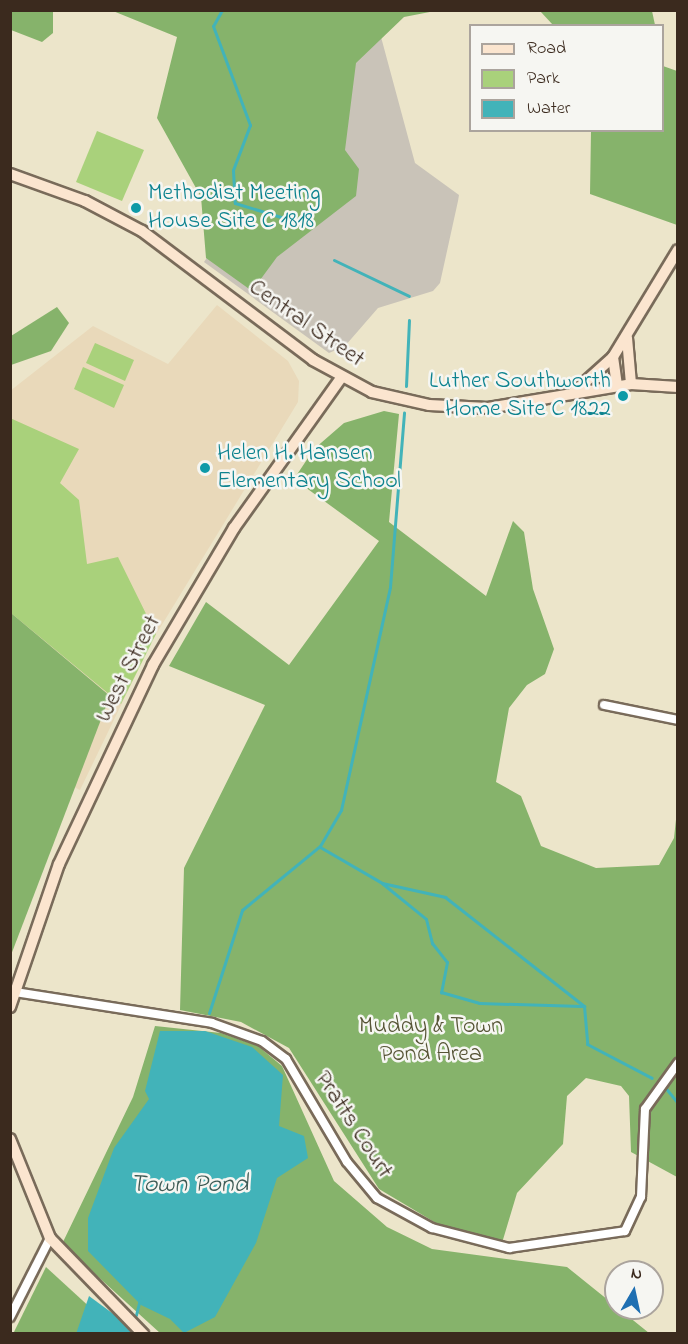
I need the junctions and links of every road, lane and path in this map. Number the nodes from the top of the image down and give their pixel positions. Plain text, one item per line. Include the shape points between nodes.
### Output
1 (10, 174) edge
2 (678, 250) edge
3 (631, 326) junction
4 (613, 357) junction
5 (341, 378) junction
6 (631, 384) junction
7 (617, 386) junction
8 (678, 387) edge
9 (566, 398) junction
10 (604, 705) dead end
11 (678, 720) edge
12 (15, 992) junction
13 (10, 1007) edge
14 (678, 1063) edge
15 (10, 1139) edge
16 (50, 1238) junction
17 (10, 1317) edge
18 (143, 1334) edge

1 - 5 street, Central Street via 85,201 142,231
2 - 3 street
3 - 4 street
3 - 6 street via 625,353
4 - 7 street
4 - 9 street
5 - 9 street, Central Street via 383,395 450,407 500,408
5 - 12 street, West Street via 234,528 164,645 58,864
6 - 7 street, Central Street
6 - 8 street, Central Street
7 - 9 street, Central Street
10 - 11 street
12 - 13 street, West Street
12 - 14 street, Pratts Court via 212,1023 262,1041 286,1059 346,1162 377,1198 439,1231 512,1248 625,1231 640,1197 645,1109
15 - 16 street
16 - 17 street
16 - 18 street

